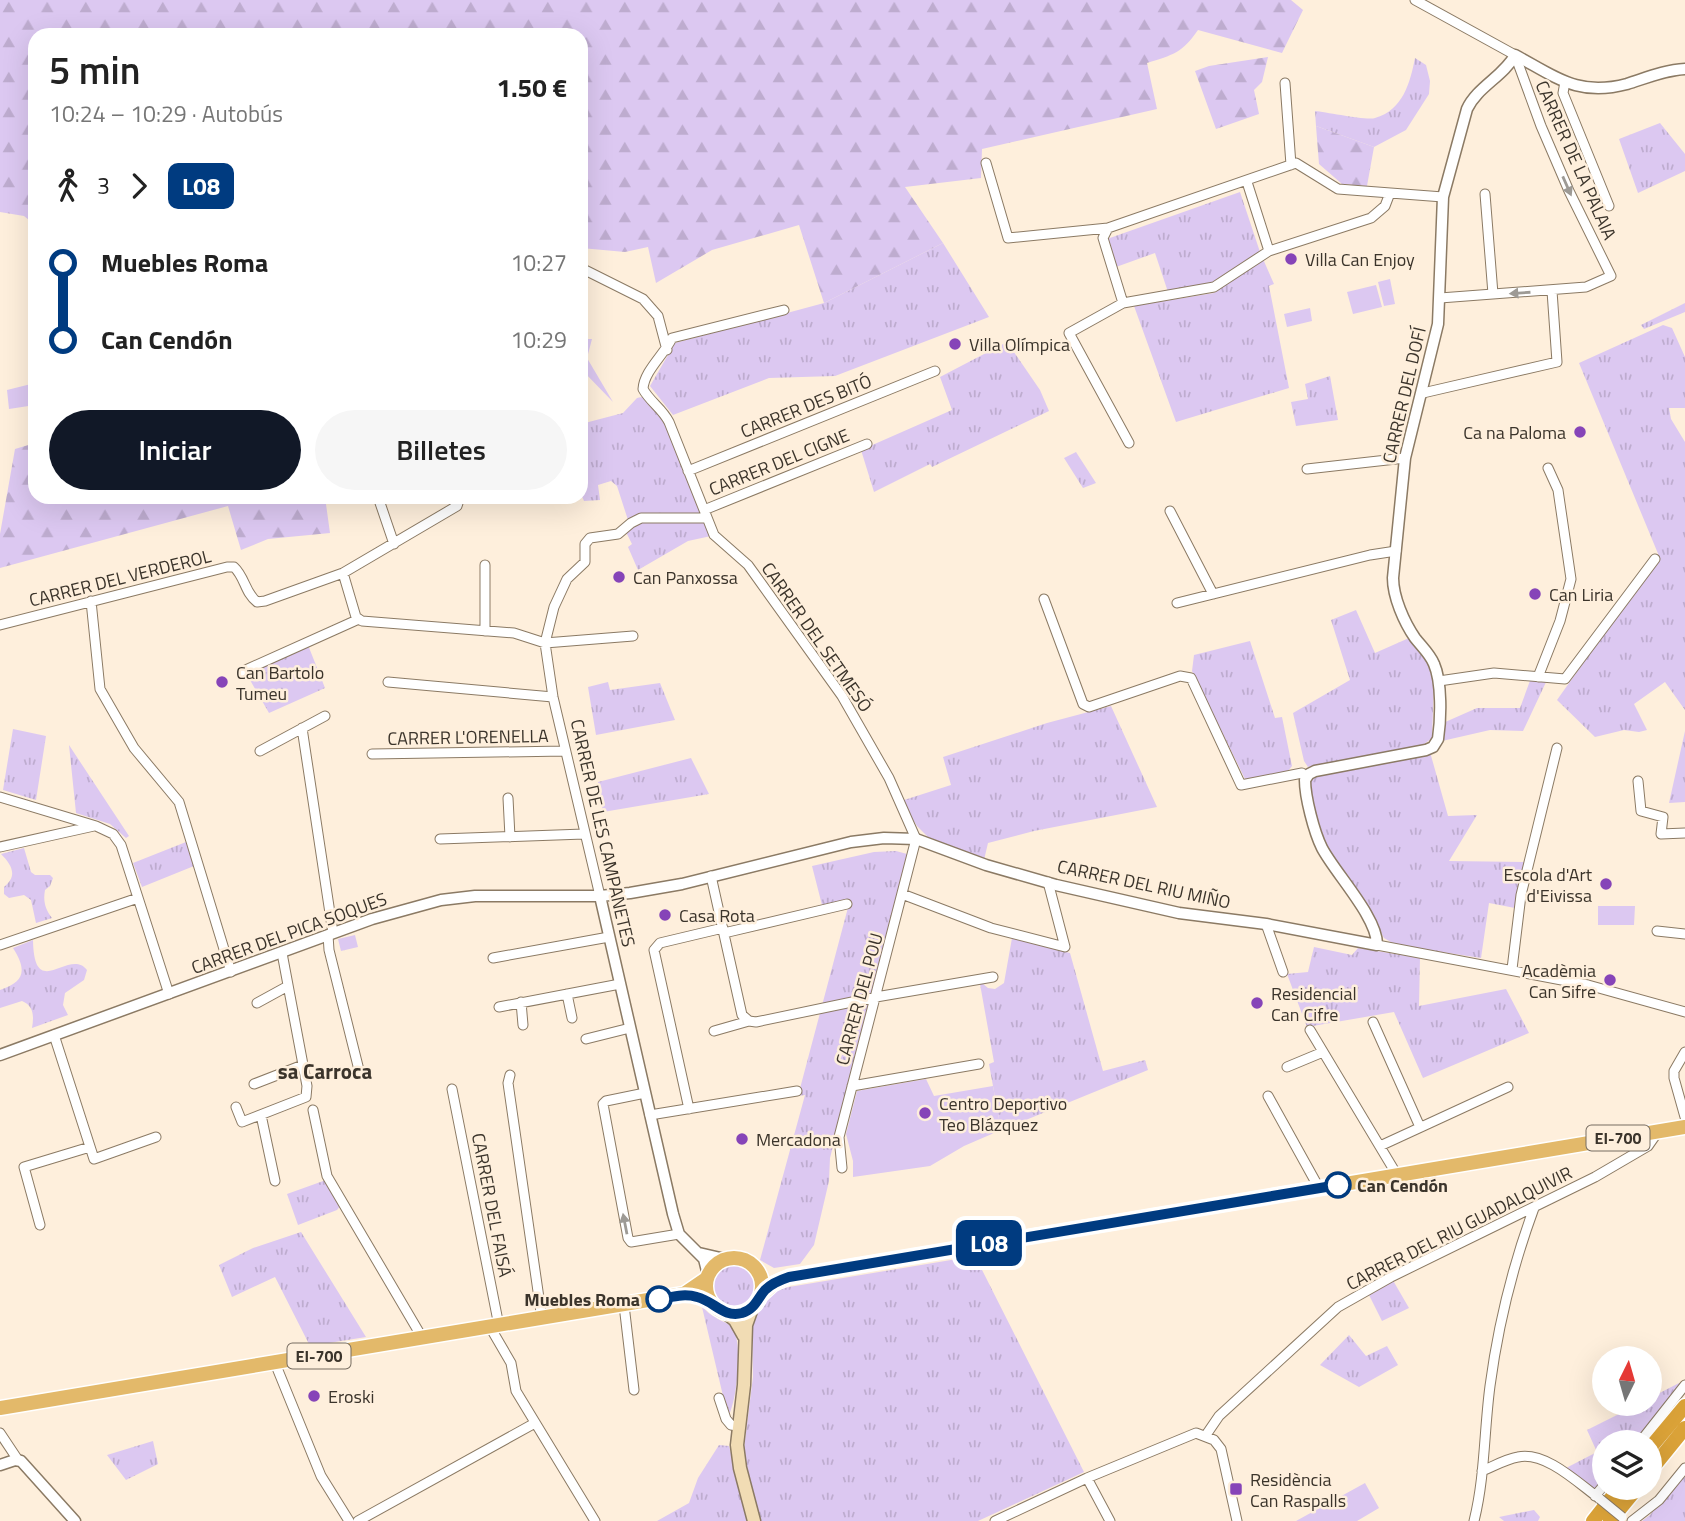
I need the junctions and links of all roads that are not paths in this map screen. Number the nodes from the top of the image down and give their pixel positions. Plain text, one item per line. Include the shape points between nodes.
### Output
1 (1415, 0) edge
2 (1515, 55) junction
3 (1685, 69) edge
4 (1565, 82) junction
5 (1285, 83) dead end
6 (986, 163) dead end
7 (1291, 164) junction
8 (1247, 182) junction
9 (1390, 193) junction
10 (1485, 194) dead end
11 (1443, 197) junction
12 (1609, 206) dead end
13 (1108, 228) junction
14 (1269, 251) junction
15 (588, 272) edge
16 (1552, 291) junction
17 (1493, 294) junction
18 (1440, 298) junction
19 (1122, 303) junction
20 (784, 310) dead end
21 (667, 350) junction
22 (935, 371) dead end
23 (1423, 393) junction
24 (1129, 443) dead end
25 (867, 444) dead end
26 (1405, 458) junction
27 (1548, 468) dead end
28 (1307, 469) dead end
29 (688, 471) junction
30 (381, 504) edge
31 (454, 504) edge
32 (1170, 512) dead end
33 (705, 514) junction
34 (394, 544) junction
35 (1396, 551) junction
36 (1655, 559) dead end
37 (485, 565) dead end
38 (343, 573) junction
39 (1213, 594) junction
40 (1044, 599) dead end
41 (91, 601) junction
42 (1177, 603) dead end
43 (359, 619) junction
44 (0, 625) edge
45 (485, 631) junction
46 (633, 636) dead end
47 (545, 643) junction
48 (241, 672) dead end
49 (1538, 677) junction
50 (1439, 681) junction
51 (388, 682) dead end
52 (553, 697) junction
53 (324, 716) dead end
54 (302, 728) junction
55 (1557, 748) dead end
56 (260, 751) dead end
57 (565, 751) junction
58 (372, 754) dead end
59 (1306, 777) junction
60 (1638, 781) dead end
61 (0, 797) edge
62 (508, 798) dead end
63 (52, 813) junction
64 (96, 826) junction
65 (1685, 833) edge
66 (584, 834) junction
67 (52, 835) junction
68 (510, 836) junction
69 (439, 839) dead end
70 (916, 839) junction
71 (0, 847) edge
72 (711, 876) junction
73 (1048, 883) junction
74 (902, 894) junction
75 (600, 896) junction
76 (138, 898) junction
77 (847, 904) dead end
78 (1266, 924) junction
79 (723, 930) junction
80 (1657, 930) dead end
81 (330, 934) junction
82 (1685, 934) edge
83 (609, 937) junction
84 (1377, 945) junction
85 (0, 946) edge
86 (282, 953) junction
87 (493, 958) dead end
88 (1512, 969) junction
89 (231, 972) junction
90 (1283, 972) dead end
91 (993, 977) dead end
92 (620, 984) junction
93 (288, 986) junction
94 (169, 994) junction
95 (567, 994) junction
96 (876, 997) junction
97 (257, 1003) dead end
98 (521, 1003) junction
99 (499, 1007) dead end
100 (1685, 1012) edge
101 (572, 1018) dead end
102 (749, 1021) junction
103 (1373, 1022) dead end
104 (523, 1025) dead end
105 (630, 1028) junction
106 (1310, 1030) dead end
107 (714, 1031) dead end
108 (54, 1035) junction
109 (586, 1039) dead end
110 (1323, 1052) junction
111 (1685, 1052) edge
112 (0, 1055) edge
113 (979, 1064) dead end
114 (303, 1065) junction
115 (1287, 1067) dead end
116 (359, 1070) dead end
117 (510, 1075) dead end
118 (254, 1084) dead end
119 (852, 1086) junction
120 (1508, 1087) dead end
121 (452, 1089) dead end
122 (797, 1091) dead end
123 (645, 1094) junction
124 (1268, 1096) dead end
125 (236, 1107) dead end
126 (689, 1109) junction
127 (313, 1111) dead end
128 (261, 1115) junction
129 (650, 1115) junction
130 (1685, 1117) edge
131 (1420, 1127) junction
132 (1685, 1127) edge
133 (1655, 1132) junction
134 (156, 1137) dead end
135 (1380, 1146) junction
136 (90, 1147) junction
137 (842, 1168) dead end
138 (1398, 1175) junction
139 (275, 1181) dead end
140 (1319, 1188) junction
141 (1534, 1208) junction
142 (40, 1225) dead end
143 (679, 1234) junction
144 (699, 1253) junction
145 (725, 1259) junction
146 (756, 1268) junction
147 (707, 1277) junction
148 (789, 1277) junction
149 (684, 1294) junction
150 (761, 1295) junction
151 (712, 1303) junction
152 (624, 1305) junction
153 (752, 1308) junction
154 (726, 1313) junction
155 (542, 1319) junction
156 (495, 1327) junction
157 (423, 1339) junction
158 (746, 1339) junction
159 (275, 1363) junction
160 (1685, 1385) edge
161 (634, 1390) dead end
162 (719, 1398) dead end
163 (1685, 1406) edge
164 (0, 1408) edge
165 (535, 1423) junction
166 (738, 1426) junction
167 (1685, 1428) edge
168 (1649, 1430) edge
169 (0, 1433) edge
170 (1662, 1434) edge
171 (1206, 1435) junction
172 (1662, 1456) edge
173 (18, 1460) junction
174 (0, 1465) edge
175 (1685, 1468) edge
176 (1482, 1471) junction
177 (1087, 1478) junction
178 (1592, 1493) edge
179 (1600, 1500) edge
180 (1609, 1500) edge
181 (1632, 1500) edge
182 (1623, 1520) edge
183 (75, 1521) edge
184 (349, 1521) edge
185 (359, 1521) edge
186 (595, 1521) edge
187 (754, 1521) edge
188 (995, 1521) edge
189 (1110, 1521) edge
190 (1237, 1521) edge
191 (1474, 1521) edge
192 (1592, 1521) edge

1 - 2 street
2 - 4 street
2 - 11 street, CARRER DEL DOFÍ via 1469,104
2 -> 16 street, CARRER DE LA PALAIA via 1557,164 1611,276 1586,287
3 - 4 street via 1609,88
4 - 12 street via 1563,93
5 - 7 street
6 - 13 street via 1008,238
7 - 8 street
7 - 9 street via 1338,189
8 - 13 street
8 - 14 street
9 - 11 street
9 - 14 street via 1385,206 1371,218
10 - 17 street
11 - 18 street, CARRER DEL DOFÍ
13 - 19 street via 1103,238
14 - 19 street via 1214,287
15 - 21 street via 643,299 658,316
16 -> 17 street
16 - 23 street via 1557,362
17 - 18 street
18 - 23 street, CARRER DEL DOFÍ
19 - 24 street via 1069,332
20 - 21 street via 672,338
21 - 29 street, CARRER DEL SETMESÓ via 645,378 643,389 663,409
22 - 29 street, CARRER DES BITÓ
23 - 26 street, CARRER DEL DOFÍ
25 - 33 street, CARRER DEL CIGNE
26 - 28 street
26 - 35 street, CARRER DEL DOFÍ
27 - 49 street via 1558,491 1571,579
29 - 33 street, CARRER DEL SETMESÓ
30 - 34 street
31 - 34 street, CARRER DEL VERDEROL
32 - 39 street
33 - 47 street via 641,517 618,534 586,541 585,562 567,579
33 - 70 street, CARRER DEL SETMESÓ via 714,535 748,565 842,696 889,778
34 - 38 street, CARRER DEL VERDEROL
35 - 39 street
35 - 50 street, CARRER DEL DOFÍ via 1396,598 1412,632 1431,657
36 - 49 street via 1565,679
37 - 45 street
38 - 41 street, CARRER DEL VERDEROL via 257,602 234,567
38 - 43 street
39 - 42 street
40 - 59 street, CARRER DEL DOFÍ via 1083,704 1089,707 1180,676 1191,678 1241,785 1297,774
41 - 44 street, CARRER DEL VERDEROL
41 - 89 street via 100,688 135,748 179,802
43 - 45 street
43 - 48 street
45 - 47 street
46 - 47 street
47 - 52 street, CARRER DE LES CAMPANETES
49 - 50 street via 1493,673
50 - 59 street, CARRER DEL DOFÍ via 1439,734 1433,747 1315,771
51 - 52 street
52 - 57 street, CARRER DE LES CAMPANETES
53 - 54 street
54 - 56 street
54 - 81 street
55 - 88 street via 1521,895
57 - 58 street, CARRER L'ORENELLA
57 - 66 street, CARRER DE LES CAMPANETES
59 - 84 street via 1320,845 1364,909
60 - 65 street via 1641,811 1663,817 1661,834
61 - 63 street
62 - 68 street
63 - 64 street
63 - 67 street via 57,824
64 - 67 street
64 - 76 street via 113,834 121,845
66 - 68 street
66 - 75 street, CARRER DE LES CAMPANETES
67 - 71 street
68 - 69 street
70 - 72 street, CARRER DEL RIU MIÑO via 858,840
70 - 73 street, CARRER DEL RIU MIÑO
70 - 74 street, CARRER DEL POU
72 - 75 street, CARRER DEL RIU MIÑO
72 - 79 street
73 - 74 street via 1065,947 991,928
73 - 78 street, CARRER DEL RIU MIÑO via 1179,913
74 - 96 street, CARRER DEL POU
75 - 81 street, CARRER DEL PICA SOQUES via 475,895 441,900
75 - 83 street, CARRER DE LES CAMPANETES
76 - 85 street
76 - 94 street
77 - 79 street
78 - 84 street, CARRER DEL RIU MIÑO
78 - 90 street
79 - 102 street via 742,1015
79 - 126 street via 660,943 654,950
80 - 82 street
81 - 86 street, CARRER DEL PICA SOQUES
81 - 116 street via 329,950
83 - 87 street
83 - 92 street, CARRER DE LES CAMPANETES
84 - 88 street, CARRER DEL RIU MIÑO
86 - 89 street, CARRER DEL PICA SOQUES
86 - 93 street
88 - 100 street, CARRER DEL RIU MIÑO
89 - 94 street, CARRER DEL PICA SOQUES
91 - 96 street
92 - 95 street
92 - 105 street, CARRER DE LES CAMPANETES
93 - 97 street
93 - 114 street
94 - 108 street, CARRER DEL PICA SOQUES
95 - 98 street
95 - 101 street
96 - 102 street
96 - 119 street, CARRER DEL POU
98 - 99 street
98 - 104 street
102 - 107 street
103 - 131 street
105 - 109 street
105 - 123 street, CARRER DE LES CAMPANETES
106 - 110 street
108 - 112 street, CARRER DEL PICA SOQUES
108 - 136 street
110 - 115 street
110 - 135 street
111 - 130 street via 1674,1071
113 - 119 street
114 - 118 street
114 - 128 street via 306,1097
117 - 155 street
119 - 137 street, CARRER DEL POU via 839,1137
120 - 131 street
121 - 156 street, CARRER DEL FAISÁ
122 - 126 street
123 - 129 street, CARRER DE LES CAMPANETES
143 -> 123 street via 631,1242 628,1238 603,1104
124 - 140 street
125 - 128 street via 242,1122
126 - 129 street
127 - 157 street via 327,1176
128 - 139 street
129 - 143 street, CARRER DE LES CAMPANETES
131 - 135 street
132 - 133 main road, EI-700
133 - 138 main road, EI-700
133 - 141 street, CARRER DEL RIU GUADALQUIVIR via 1648,1146
134 - 136 street via 94,1159
135 - 138 street
136 - 142 street via 24,1167
138 - 140 main road, EI-700
140 - 148 main road, EI-700
141 - 171 street, CARRER DEL RIU GUADALQUIVIR via 1338,1307 1219,1416
141 - 176 street via 1519,1247 1500,1333
143 - 144 street
144 - 145 street
144 - 147 street
145 - 146 main road, EI-700 via 745,1260
145 - 147 main road, EI-700
146 - 148 main road, EI-700
146 - 150 main road
147 - 149 main road, EI-700
147 - 151 main road via 706,1292
148 - 150 main road, EI-700
149 - 151 main road, EI-700
149 - 152 main road, EI-700
150 - 153 main road, EI-700
151 - 154 main road, EI-700
152 - 155 main road, EI-700
152 - 161 street
153 - 154 main road
153 - 158 main road
154 - 158 main road
155 - 156 main road, EI-700
156 - 157 main road, EI-700
156 - 165 street, CARRER DEL FAISÁ via 511,1363 516,1391
157 - 159 main road, EI-700
158 - 166 main road
159 - 164 main road, EI-700
159 - 184 street via 321,1476
160 - 168 street
162 - 166 street via 726,1419
163 - 170 highway
165 - 185 street
165 - 186 street, CARRER DEL FAISÁ
166 - 187 main road via 740,1468
167 - 172 highway
169 - 173 street
171 - 177 street via 1188,1435
171 - 190 street via 1221,1449
173 - 174 street
173 - 183 street
175 - 182 street via 1659,1500
176 - 178 street via 1526,1456 1563,1470
176 - 191 street
177 - 188 street
177 - 189 street
179 - 182 street, bridge
180 - 192 highway
181 - 182 highway

